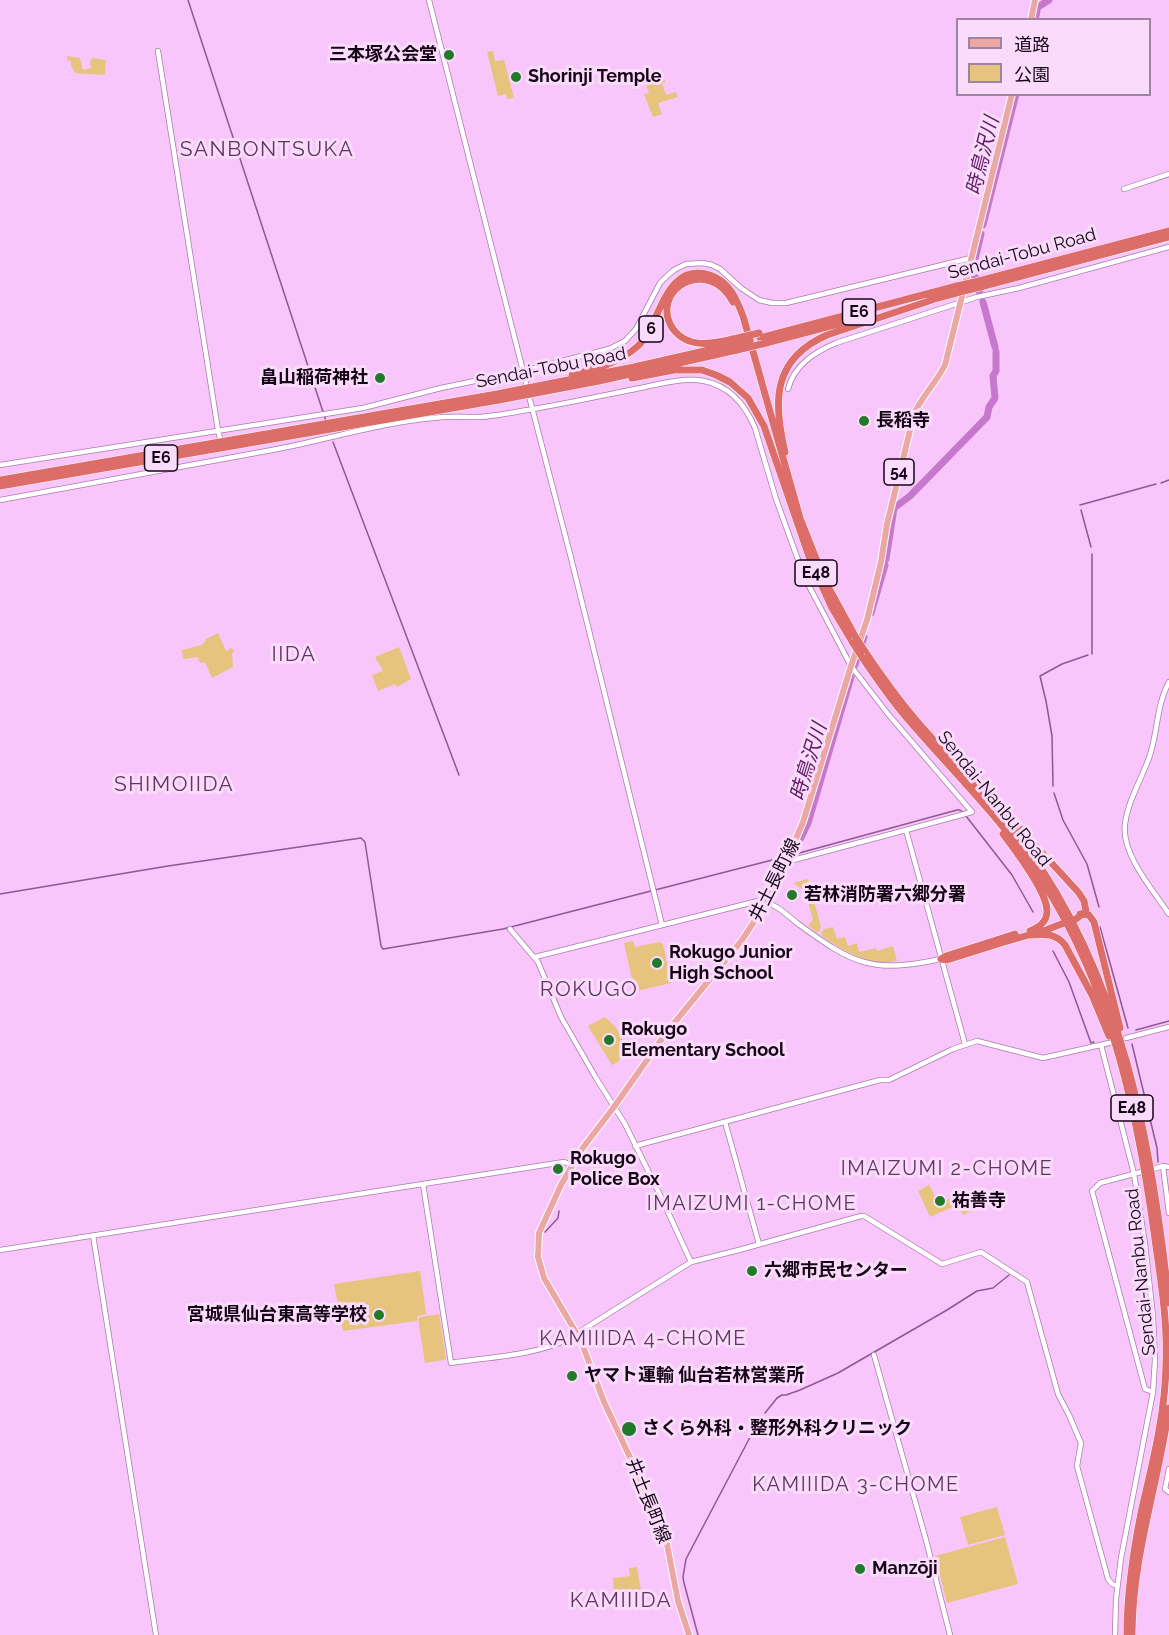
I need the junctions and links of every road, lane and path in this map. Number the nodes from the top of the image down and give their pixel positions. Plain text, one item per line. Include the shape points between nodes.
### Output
1 (429, 0) edge
2 (1035, 0) edge
3 (1031, 18) edge
4 (158, 51) dead end
5 (1012, 96) edge
6 (1169, 174) edge
7 (1124, 189) dead end
8 (1169, 231) edge
9 (1169, 237) edge
10 (1169, 247) edge
11 (971, 258) junction
12 (980, 284) junction
13 (957, 290) junction
14 (932, 300) junction
15 (961, 303) junction
16 (761, 338) junction
17 (735, 344) junction
18 (523, 371) junction
19 (526, 383) dead end
20 (562, 388) junction
21 (788, 389) dead end
22 (496, 394) junction
23 (530, 400) dead end
24 (448, 405) junction
25 (532, 409) junction
26 (322, 428) junction
27 (218, 430) junction
28 (220, 438) dead end
29 (136, 443) junction
30 (138, 452) dead end
31 (0, 465) edge
32 (140, 465) dead end
33 (142, 474) junction
34 (0, 480) edge
35 (0, 486) edge
36 (789, 498) junction
37 (0, 500) edge
38 (805, 530) junction
39 (854, 639) junction
40 (863, 653) junction
41 (851, 666) junction
42 (1169, 682) edge
43 (956, 764) junction
44 (981, 802) junction
45 (906, 830) junction
46 (787, 858) junction
47 (767, 902) junction
48 (1084, 913) junction
49 (1169, 914) edge
50 (1075, 917) dead end
51 (1063, 922) dead end
52 (662, 925) junction
53 (510, 929) dead end
54 (1031, 933) junction
55 (535, 957) junction
56 (941, 959) junction
57 (1169, 1027) edge
58 (1126, 1038) dead end
59 (1109, 1043) dead end
60 (965, 1044) junction
61 (1101, 1045) junction
62 (1124, 1051) junction
63 (1130, 1098) junction
64 (614, 1107) junction
65 (725, 1122) junction
66 (635, 1146) junction
67 (572, 1165) junction
68 (1166, 1167) edge
69 (1153, 1169) dead end
70 (1141, 1172) dead end
71 (1134, 1174) junction
72 (423, 1184) junction
73 (1169, 1213) edge
74 (93, 1235) junction
75 (759, 1244) junction
76 (0, 1250) edge
77 (691, 1262) junction
78 (1169, 1303) edge
79 (577, 1332) junction
80 (874, 1355) dead end
81 (1154, 1392) junction
82 (1169, 1408) edge
83 (1169, 1469) edge
84 (1169, 1492) edge
85 (1117, 1586) junction
86 (156, 1635) edge
87 (689, 1635) edge
88 (950, 1635) edge
89 (1115, 1635) edge
90 (1127, 1635) edge
91 (1132, 1635) edge

1 - 18 street
2 - 3 main road
4 - 27 street
5 - 11 main road, 井土長町線 / 54
6 - 7 street
8 - 12 highway, Sendai-Tobu Road / E6
9 - 12 highway, Sendai-Tobu Road / E6
10 - 15 street
11 - 15 main road, 井土長町線 / 54
11 - 18 street via 786,303 765,302 751,295 712,265 686,264 660,283 636,329 625,341 609,349
12 - 13 highway, Sendai-Tobu Road / E6, bridge
13 - 14 highway, Sendai-Tobu Road / E6
13 - 16 highway, Sendai-Tobu Road / E6
14 - 16 highway, Sendai-Tobu Road / E6
14 - 38 highway via 820,338 799,353 789,367 778,398 778,420
15 - 21 street via 824,348 805,362
15 - 41 main road, 井土長町線 / 54 via 945,365 914,414 867,620
16 - 17 highway, Sendai-Tobu Road / E6, bridge
17 - 20 highway, Sendai-Tobu Road / E6
17 - 22 highway, Sendai-Tobu Road / E6
17 - 36 highway, 6 via 705,344 678,335 667,309 675,290 688,281 704,279 718,285 730,297 747,344
18 - 19 street
18 - 27 street via 363,408
20 - 24 highway, Sendai-Tobu Road / E6
20 - 36 highway via 577,389 684,369 724,378 743,393 757,412
22 - 24 highway, Sendai-Tobu Road / E6
22 - 38 highway, 6 via 620,359 646,336 676,282 693,274 711,276 727,286 740,308
23 - 25 street
24 - 26 highway, Sendai-Tobu Road / E6
25 - 33 street via 398,423
25 - 41 street via 675,381 703,381 732,393 755,428 797,557
25 - 52 street
26 - 34 highway, Sendai-Tobu Road / E6
26 - 35 highway, Sendai-Tobu Road / E6
27 - 28 street
27 - 29 street
29 - 30 street
29 - 31 street
32 - 33 street
33 - 37 street
36 - 39 highway, Sendai-Nanbu Road / E48 via 820,583
38 - 39 highway, Sendai-Nanbu Road / E48
39 - 40 highway, Sendai-Nanbu Road / E48, bridge
40 - 43 highway, Sendai-Nanbu Road / E48
40 - 44 highway, Sendai-Nanbu Road / E48 via 906,717
41 - 45 street via 972,812
41 - 46 main road, 井土長町線 / 54 via 803,822
42 - 49 street via 1159,708 1149,759 1124,831 1131,857
43 - 48 highway via 1069,881 1084,902
43 - 62 highway, Sendai-Nanbu Road / E48 via 1012,828 1062,902 1102,986
44 - 54 highway via 1028,870 1044,901 1045,918
44 - 63 highway, Sendai-Nanbu Road / E48 via 1030,863 1070,928 1104,1009
45 - 46 street
45 - 56 street
46 - 47 main road, 井土長町線 / 54
47 - 52 street
47 - 56 street via 852,959 886,967
47 - 64 main road, 井土長町線 / 54
48 - 50 highway
48 - 62 highway via 1092,918 1096,930
51 - 54 highway
52 - 55 street
53 - 55 street
54 - 56 highway
54 - 63 highway via 1054,936 1071,955 1102,1017
55 - 64 street via 561,1017
56 - 60 street
57 - 58 street
59 - 61 street
60 - 61 street via 977,1041 1043,1058
60 - 65 street via 889,1080
61 - 71 street
62 - 78 highway, Sendai-Nanbu Road / E48 via 1160,1226
63 - 90 highway, Sendai-Nanbu Road / E48 via 1155,1240 1167,1362 1162,1417 1134,1552
64 - 66 street
64 - 67 main road, 井土長町線 / 54
65 - 66 street
65 - 75 street
66 - 77 street
67 - 72 street via 564,1162
67 - 79 main road, 井土長町線 / 54 via 544,1220 537,1250 544,1278
68 - 69 street
68 - 73 street
70 - 71 street
71 - 81 street via 1153,1317
71 - 81 street via 1100,1183 1092,1191 1144,1389
72 - 74 street
72 - 79 street via 451,1363 548,1348
74 - 76 street
74 - 86 street
75 - 77 street
75 - 85 street via 864,1216 942,1264 981,1252 1027,1282 1058,1394 1081,1443 1077,1466 1108,1579
77 - 79 street
79 - 87 main road, 井土長町線 / 54 via 606,1408 659,1519
80 - 88 street
81 - 85 street
82 - 91 highway via 1139,1552
83 - 84 street via 1165,1489
85 - 89 street

